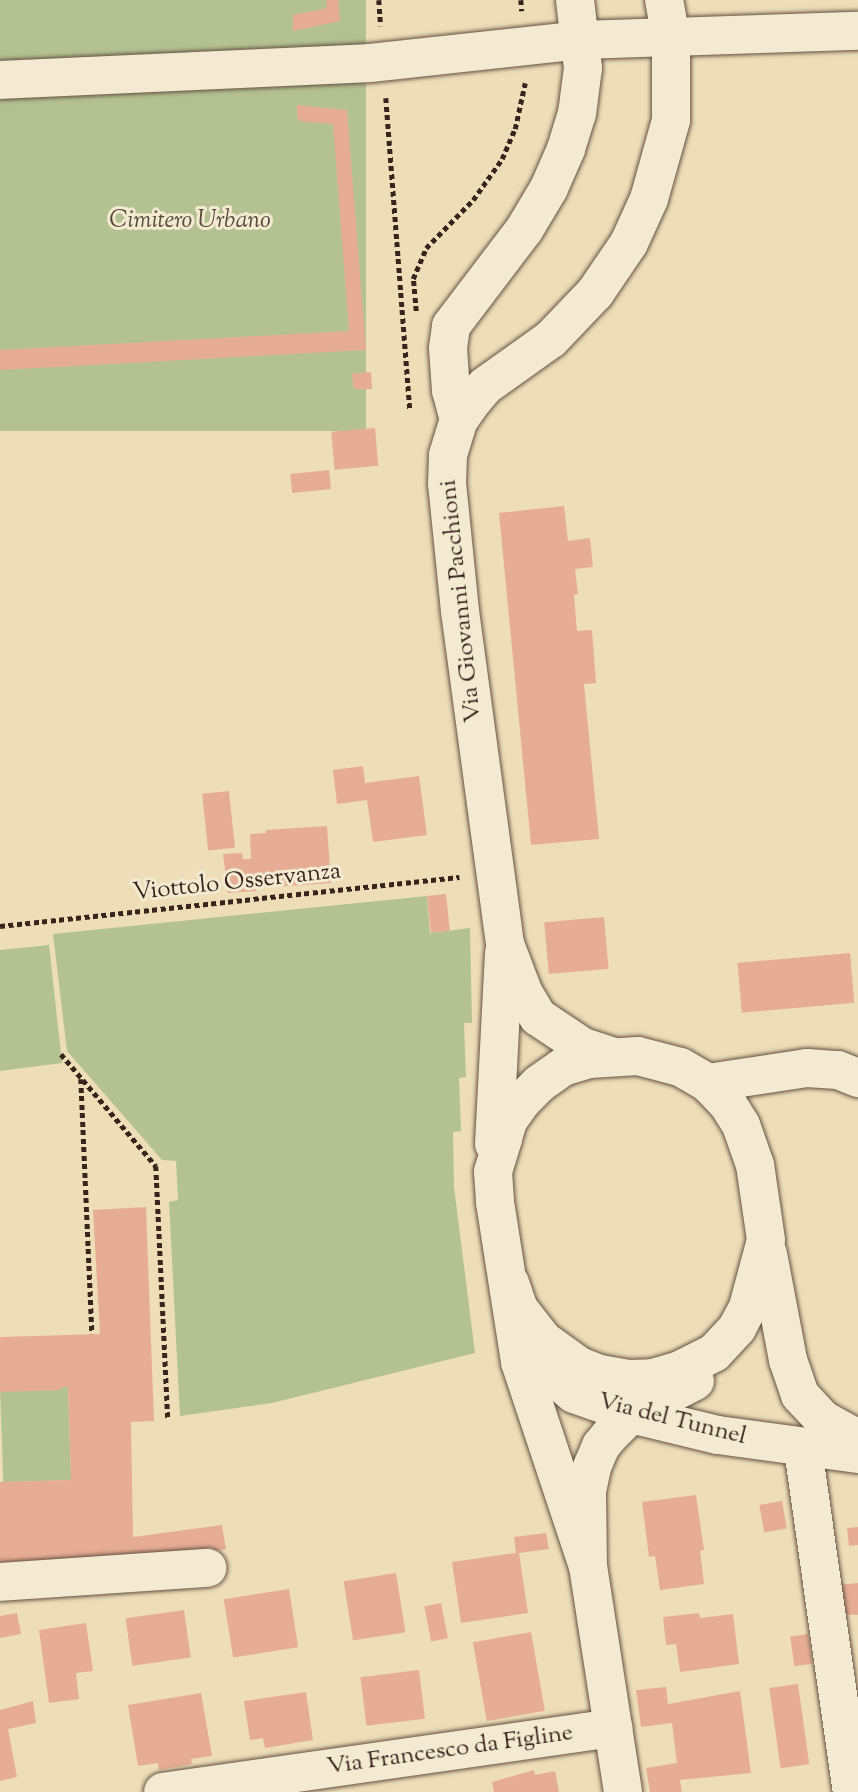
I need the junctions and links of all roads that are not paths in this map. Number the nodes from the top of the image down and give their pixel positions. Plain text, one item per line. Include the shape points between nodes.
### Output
1 (575, 0) edge
2 (664, 0) edge
3 (858, 31) edge
4 (671, 39) junction
5 (581, 40) junction
6 (0, 80) edge
7 (459, 420) junction
8 (505, 944) junction
9 (611, 1056) junction
10 (858, 1078) edge
11 (708, 1083) junction
12 (493, 1172) junction
13 (766, 1240) junction
14 (510, 1283) junction
15 (530, 1324) junction
16 (737, 1328) junction
17 (631, 1414) junction
18 (858, 1439) edge
19 (803, 1449) junction
20 (858, 1454) edge
21 (588, 1567) junction
22 (208, 1568) dead end
23 (0, 1582) edge
24 (613, 1728) junction
25 (163, 1792) edge
26 (623, 1792) edge
27 (852, 1792) edge

1 - 5 street
2 - 4 street, Via Giovanni Pacchioni
3 - 4 street
4 - 5 street
4 - 7 street, Via Giovanni Pacchioni via 671,120 649,199 629,243 595,293 551,338 485,386
5 - 6 street via 377,62
5 - 7 street via 578,114 550,188 524,230 434,322 448,348 451,391
7 - 8 street, Via Giovanni Pacchioni via 448,455 447,484
8 - 9 street, Via Giovanni Pacchioni via 538,1017 583,1047
8 - 12 street, Via Giovanni Pacchioni
9 - 11 street via 638,1056 669,1064
9 - 12 street via 563,1067 522,1101 509,1121
10 - 11 street via 838,1070 807,1068
11 - 13 street via 741,1125 755,1165
12 - 14 street
13 - 16 street via 759,1273
13 - 18 street via 788,1360 800,1395 822,1419
14 - 15 street
14 - 21 street via 520,1362
15 - 16 street via 579,1366 629,1379 653,1378 697,1363 714,1353
15 - 17 street, Via del Tunnel via 539,1365 556,1381 574,1394
16 - 17 street via 692,1383
17 - 19 street, Via del Tunnel
17 - 21 street via 601,1446 592,1466 587,1491
19 - 20 street, Via del Tunnel
19 - 27 street
21 - 24 street
22 - 23 street
24 - 25 street, Via Francesco da Figline
24 - 26 street

